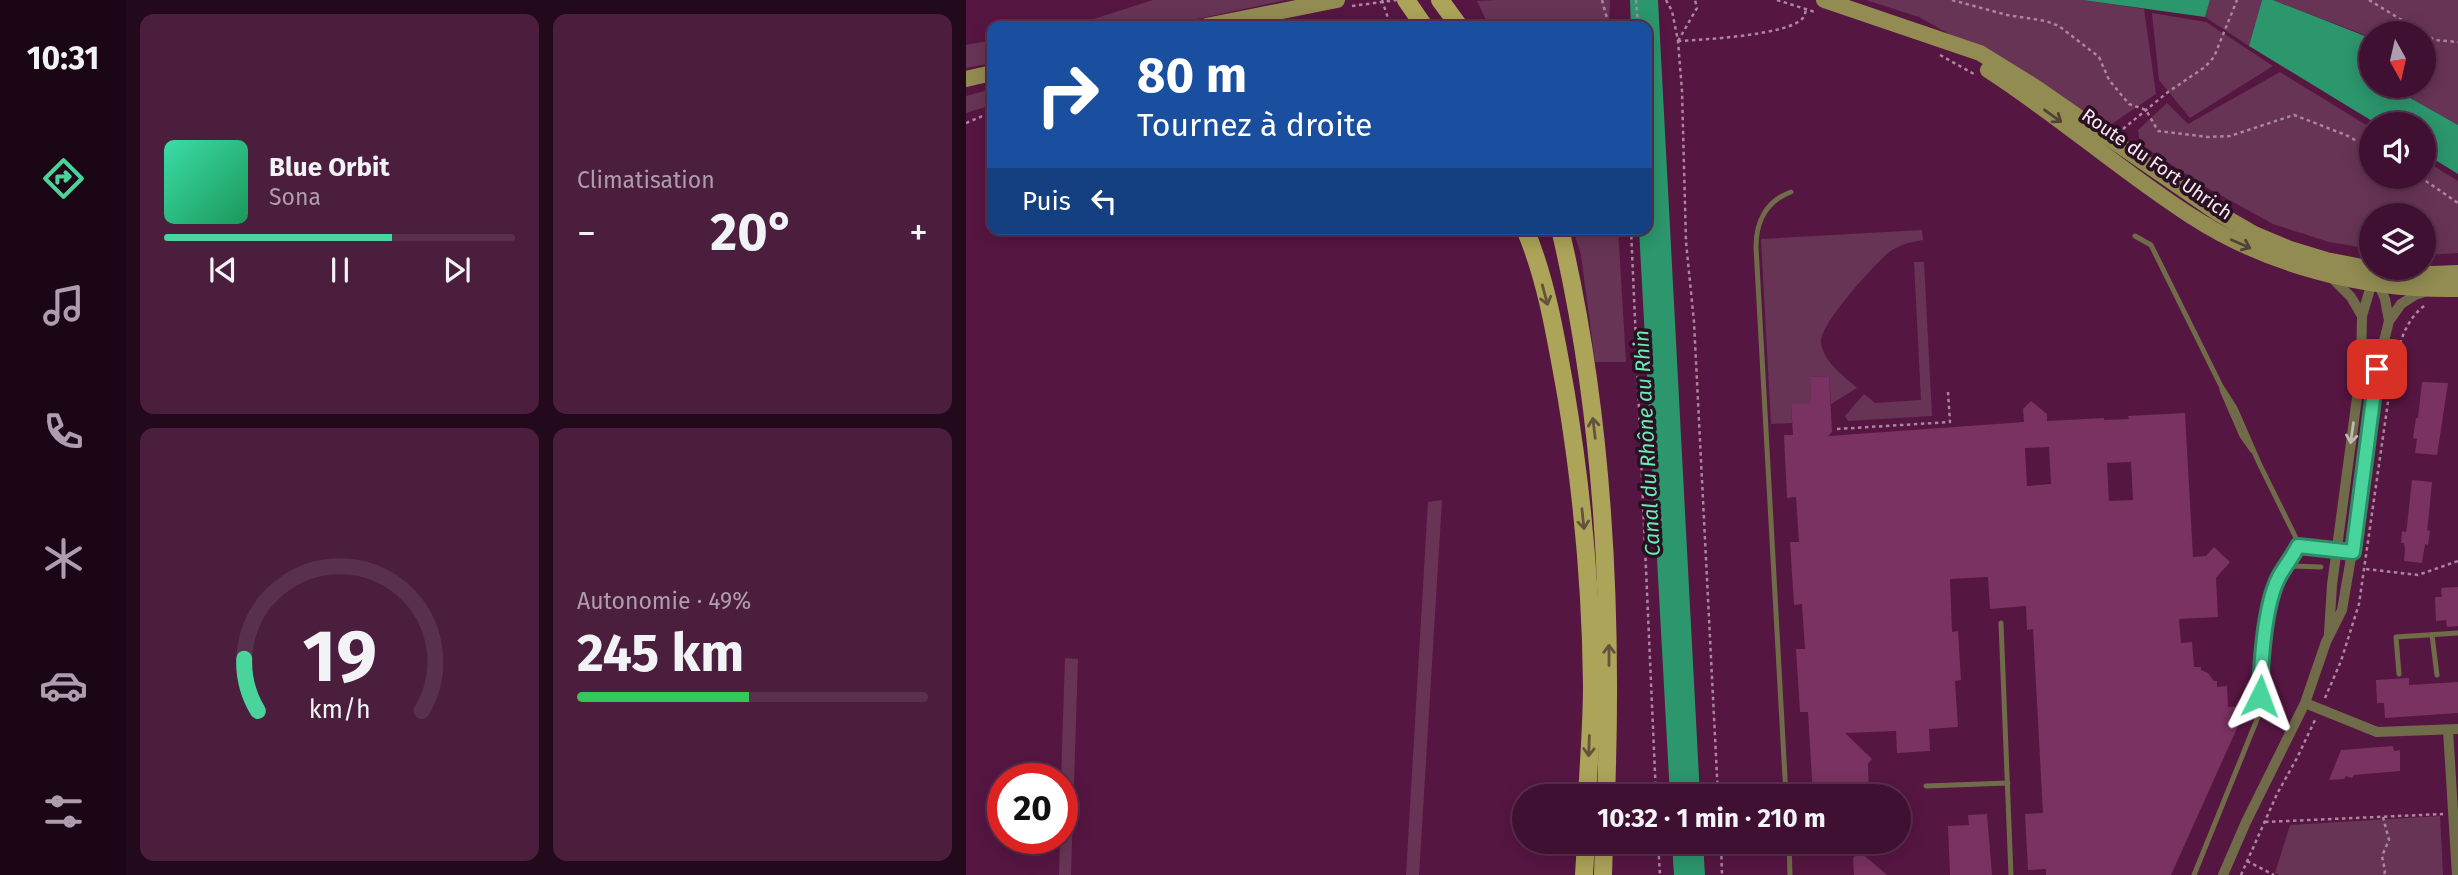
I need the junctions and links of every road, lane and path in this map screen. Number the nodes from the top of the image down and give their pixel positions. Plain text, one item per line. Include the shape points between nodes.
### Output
1 (1382, 0) edge
2 (1397, 0) edge
3 (1406, 0) edge
4 (1440, 0) edge
5 (1602, 0) edge
6 (1636, 0) edge
7 (1666, 0) edge
8 (1695, 0) edge
9 (1777, 0) edge
10 (1824, 0) edge
11 (1952, 0) edge
12 (2237, 0) edge
13 (2368, 0) edge
14 (1345, 3) edge
15 (1236, 21) edge
16 (1387, 21) edge
17 (1421, 21) edge
18 (1455, 21) edge
19 (1608, 21) edge
20 (1638, 21) edge
21 (2403, 21) edge
22 (1936, 37) junction
23 (2436, 40) edge
24 (1678, 41) junction
25 (2458, 41) edge
26 (987, 75) edge
27 (966, 79) edge
28 (2146, 110) junction
29 (987, 115) edge
30 (966, 123) edge
31 (2123, 129) dead end
32 (2359, 142) edge
33 (2436, 188) edge
34 (1791, 192) dead end
35 (2458, 202) edge
36 (1528, 235) edge
37 (1561, 235) edge
38 (1631, 235) edge
39 (2135, 236) dead end
40 (2359, 271) edge
41 (2326, 273) junction
42 (2458, 273) edge
43 (2436, 274) edge
44 (2359, 276) edge
45 (2375, 280) edge
46 (2378, 280) edge
47 (2386, 280) edge
48 (2458, 289) edge
49 (2431, 296) junction
50 (2362, 316) junction
51 (2389, 321) junction
52 (1948, 392) dead end
53 (1837, 429) dead end
54 (2298, 546) junction
55 (2336, 550) junction
56 (2353, 552) junction
57 (2458, 561) edge
58 (2321, 567) dead end
59 (2365, 569) junction
60 (2283, 571) junction
61 (2001, 622) dead end
62 (2458, 633) edge
63 (2432, 635) junction
64 (2328, 636) junction
65 (2399, 674) dead end
66 (2437, 675) dead end
67 (2323, 701) dead end
68 (2305, 703) junction
69 (2316, 718) dead end
70 (2453, 729) edge
71 (2008, 783) junction
72 (1588, 784) edge
73 (1606, 784) edge
74 (1655, 784) edge
75 (1717, 784) edge
76 (1785, 784) edge
77 (1926, 786) dead end
78 (2453, 813) junction
79 (2383, 817) junction
80 (2264, 822) junction
81 (1585, 854) edge
82 (1604, 854) edge
83 (1659, 854) edge
84 (1721, 854) edge
85 (1789, 854) edge
86 (2247, 861) junction
87 (1584, 875) edge
88 (1603, 875) edge
89 (1660, 875) edge
90 (1722, 875) edge
91 (1790, 875) edge
92 (2011, 875) edge
93 (2194, 875) edge
94 (2223, 875) edge
95 (2241, 875) edge
96 (2274, 875) edge
97 (2384, 875) edge
98 (2457, 875) edge

1 - 16 path
2 - 14 path, bridge
3 - 17 main road
4 - 18 main road
5 - 19 path
6 - 20 path
7 - 24 path
8 - 24 path via 1697,8
9 - 24 path via 1806,9 1802,19 1723,40
10 - 22 street, Route du Fort Uhrich
11 - 28 path via 2059,26 2099,57 2109,80 2129,104
12 - 28 path via 2214,57
13 - 21 path
14 - 15 street
22 - 40 street, Route du Fort Uhrich via 1980,53 2024,80 2254,234
22 -> 41 street, Route du Fort Uhrich via 2191,216 2267,255
23 - 25 path
24 - 75 path
26 - 27 street
28 - 31 path
28 - 32 path via 2158,131 2230,136 2294,114
29 - 30 path
33 - 35 path
34 - 76 lane via 1764,213 1756,232
36 -> 72 main road via 1556,337 1576,454 1592,685
73 -> 37 main road via 1609,614 1597,451
38 - 74 path
39 - 54 lane via 2151,245 2235,408
41 - 44 street, Route du Fort Uhrich
41 - 50 street via 2341,285
42 - 43 street, Route du Fort Uhrich
45 - 50 street
46 - 51 street
47 - 49 street, Route du Fort Uhrich
48 - 49 street, Route du Fort Uhrich
49 - 51 street via 2415,295 2401,304
49 - 59 path via 2412,316 2394,360
50 -> 55 street via 2361,368
51 - 56 street via 2377,369
52 - 53 path via 1950,422
54 - 55 lane
54 - 60 lane
55 - 56 lane
55 - 64 street
56 - 64 street via 2342,610
57 - 59 path via 2418,575
58 - 60 lane via 2303,565
59 - 67 path via 2349,639
60 - 93 lane via 2264,635 2260,712
61 - 71 lane
62 - 63 lane
63 - 65 lane via 2396,637
63 - 66 lane
64 - 68 street
68 - 70 street via 2378,732
68 - 94 street
69 - 80 path
70 - 78 street
71 - 77 lane
71 - 92 lane
78 - 79 path
78 - 98 street
79 - 80 path
79 - 97 path via 2389,840 2382,856
80 - 86 path
81 - 87 main road
82 - 88 main road
83 - 89 path
84 - 90 path
85 - 91 lane
86 - 95 path
86 - 96 path

